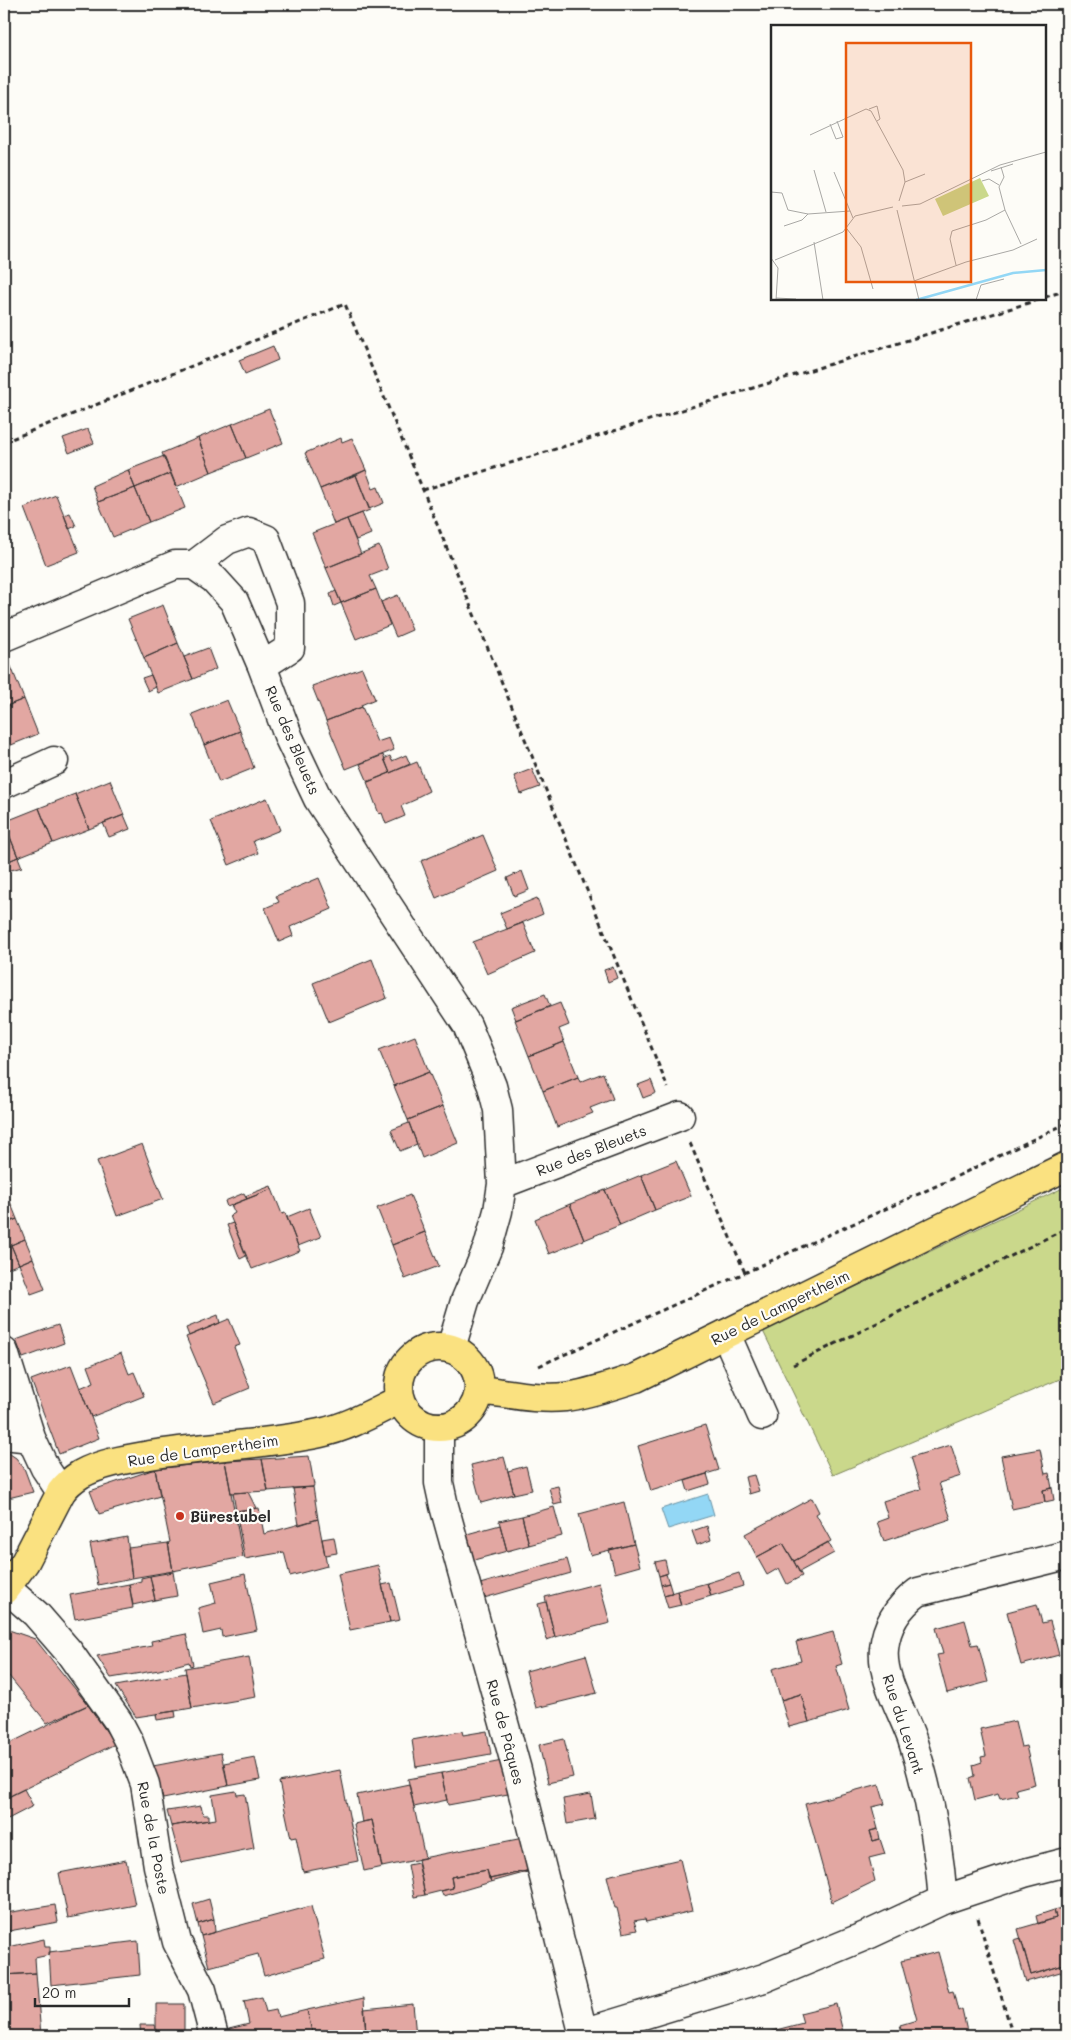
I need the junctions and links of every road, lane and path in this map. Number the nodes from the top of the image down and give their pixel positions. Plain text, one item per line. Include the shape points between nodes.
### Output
1 (1067, 290) edge
2 (1046, 297) edge
3 (1037, 300) edge
4 (4, 442) edge
5 (423, 490) junction
6 (194, 565) junction
7 (4, 637) edge
8 (262, 666) junction
9 (54, 761) dead end
10 (4, 784) edge
11 (680, 1116) junction
12 (1067, 1123) edge
13 (1067, 1166) edge
14 (502, 1184) junction
15 (1067, 1228) edge
16 (745, 1273) junction
17 (726, 1334) junction
18 (451, 1348) junction
19 (4, 1352) edge
20 (793, 1365) dead end
21 (480, 1390) junction
22 (532, 1396) junction
23 (401, 1399) junction
24 (762, 1416) dead end
25 (439, 1427) junction
26 (4, 1435) edge
27 (31, 1438) junction
28 (61, 1492) junction
29 (1067, 1554) edge
30 (5, 1589) edge
31 (1067, 1862) edge
32 (970, 1891) junction
33 (943, 1900) junction
34 (1067, 2034) edge
35 (584, 2035) edge
36 (214, 2036) edge
37 (1013, 2036) edge
38 (1059, 2036) edge

1 - 2 path
3 - 5 path
4 - 5 path via 345,304
5 - 11 path
6 - 7 street via 175,564
6 - 8 street, Rue des Bleuets via 214,579 234,601
6 - 8 street via 227,540 249,532 266,539 290,603 290,648
8 - 14 street, Rue des Bleuets via 289,738 318,799 468,1025 484,1062 498,1110
9 - 10 street
11 - 14 street, Rue des Bleuets
11 - 16 path
12 - 16 path
13 - 17 main road, Rue de Lampertheim
14 - 18 street, Rue des Bleuets via 488,1247 465,1301
15 - 20 path
16 - 22 path via 537,1367
17 - 22 main road, Rue de Lampertheim via 636,1378 602,1389 564,1397
17 - 24 street
18 - 21 main road via 464,1355 474,1367
18 - 23 main road via 434,1346 417,1352 407,1362 400,1376
19 - 27 street
21 - 22 main road, Rue de Lampertheim
21 - 25 main road via 471,1412 460,1422
23 - 25 main road via 414,1418 426,1425
23 - 28 main road, Rue de Lampertheim via 356,1422 322,1432 187,1449 102,1466 81,1474
25 - 35 street, Rue de Pâques via 439,1483 444,1506 517,1770
26 - 27 street
27 - 28 street
28 - 30 main road, Rue de Lampertheim via 25,1562
29 - 33 street, Rue du Levant via 918,1592 893,1617 884,1650 886,1672 912,1740 926,1792
30 - 36 street, Rue de la Poste via 36,1614 69,1652 129,1742 144,1784 158,1866 177,1942 202,1990
31 - 32 street
32 - 33 street
32 - 37 path
33 - 35 street via 764,1978
34 - 38 path

